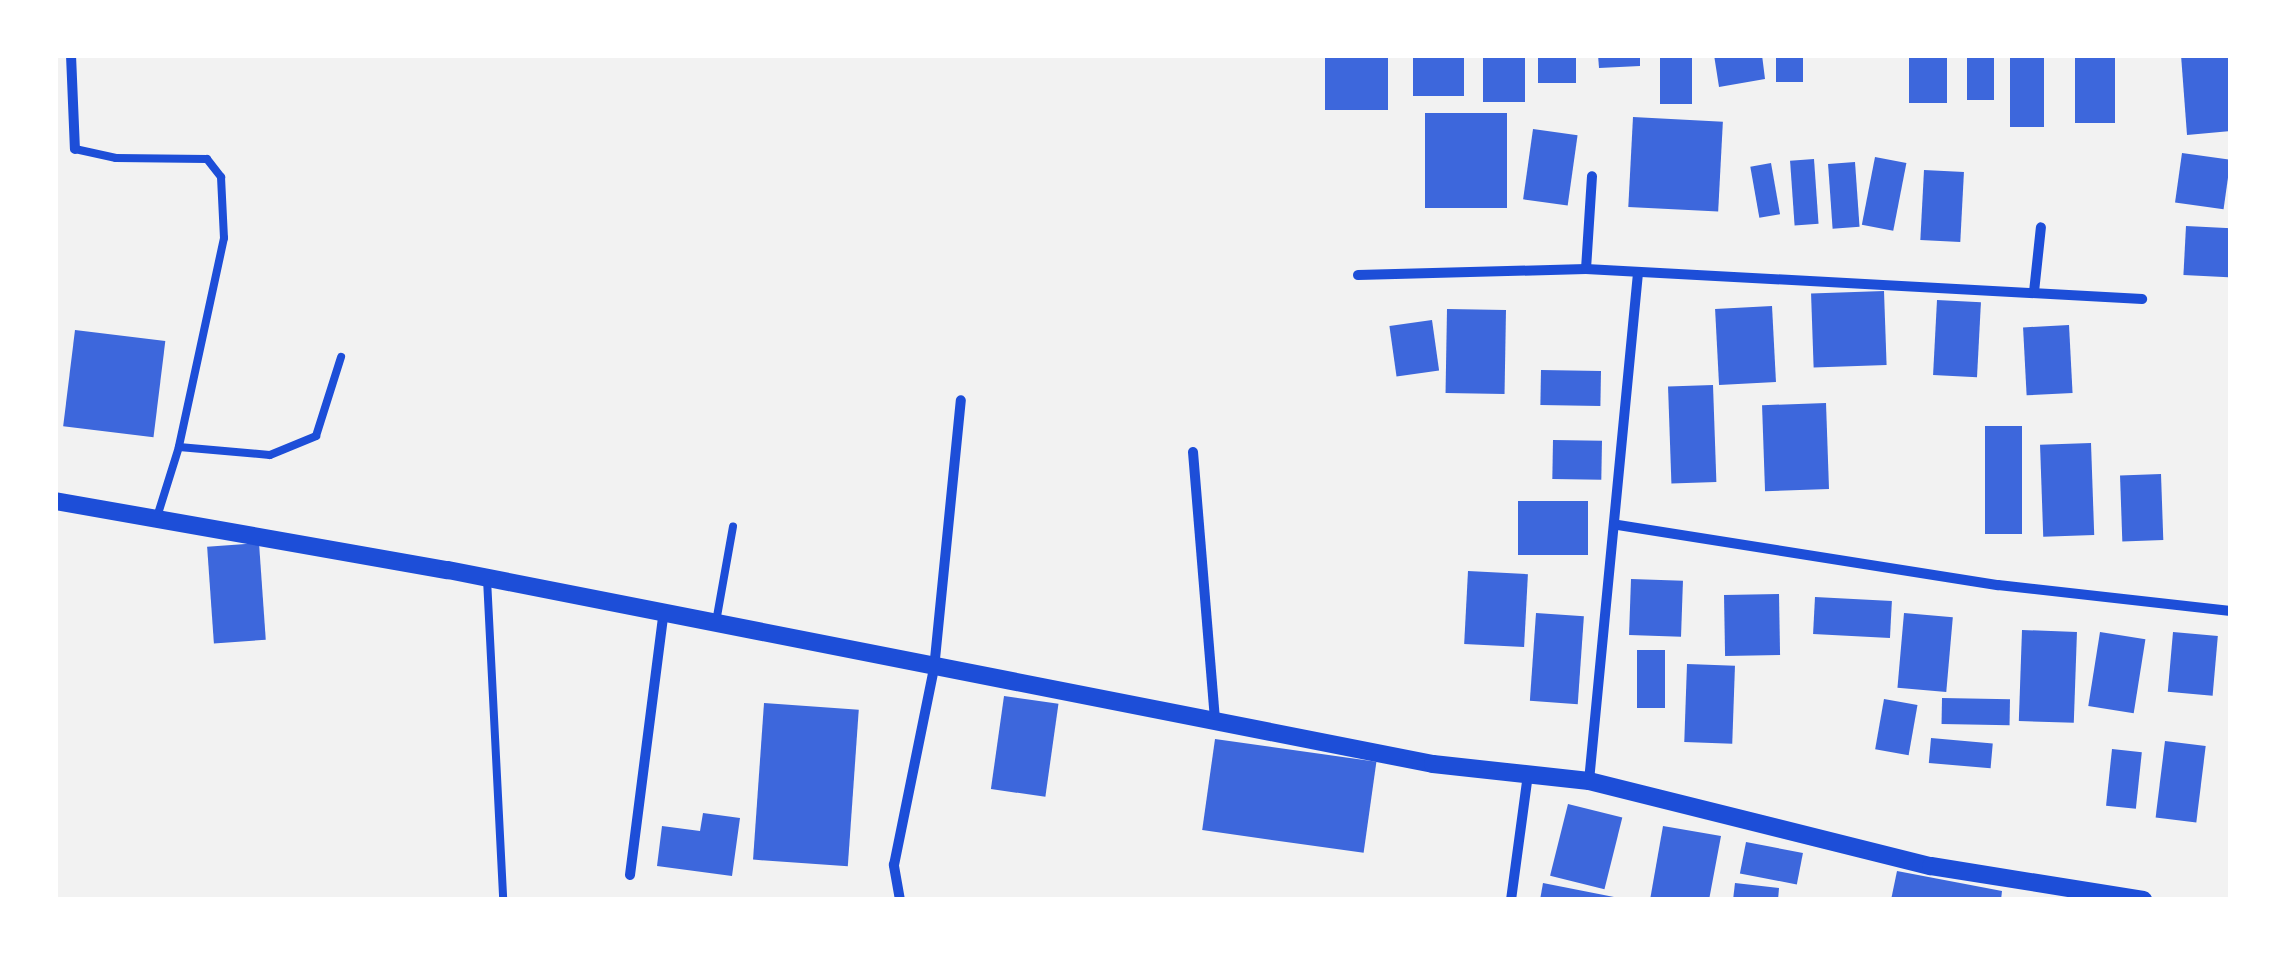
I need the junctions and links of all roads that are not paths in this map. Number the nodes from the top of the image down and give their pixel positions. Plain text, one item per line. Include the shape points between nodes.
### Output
1 (71, 55) edge
2 (75, 149) joint
3 (1592, 176) dead end
4 (2041, 227) dead end
5 (1586, 269) junction
6 (1638, 273) junction
7 (1358, 275) dead end
8 (2034, 292) junction
9 (2142, 299) dead end
10 (342, 357) dead end
11 (961, 400) dead end
12 (178, 447) junction
13 (1193, 452) dead end
14 (55, 501) edge
15 (157, 517) junction
16 (1618, 525) junction
17 (733, 526) dead end
18 (487, 579) junction
19 (2231, 611) edge
20 (663, 616) junction
21 (716, 622) junction
22 (934, 669) junction
23 (1216, 719) junction
24 (1528, 774) junction
25 (1589, 782) junction
26 (630, 875) dead end
27 (503, 900) edge
28 (900, 900) edge
29 (1511, 900) edge
30 (2142, 900) edge

1 - 2 street
2 - 12 lane via 116,158 207,159 221,177 224,238
3 - 5 street
4 - 8 street
5 - 6 street
5 - 7 street
6 - 8 street
6 - 16 street
8 - 9 street
10 - 12 lane via 320,429 308,443 270,456
11 - 22 street
12 - 15 lane
13 - 23 street
14 - 15 street
15 - 18 street
16 - 19 street via 1998,585
16 - 25 street
17 - 21 lane
18 - 20 street
18 - 27 lane
20 - 21 street
20 - 26 street
21 - 22 street
22 - 23 street
22 - 28 street via 894,865
23 - 24 street via 1417,760
24 - 25 street
24 - 29 street
25 - 30 street via 1931,866

